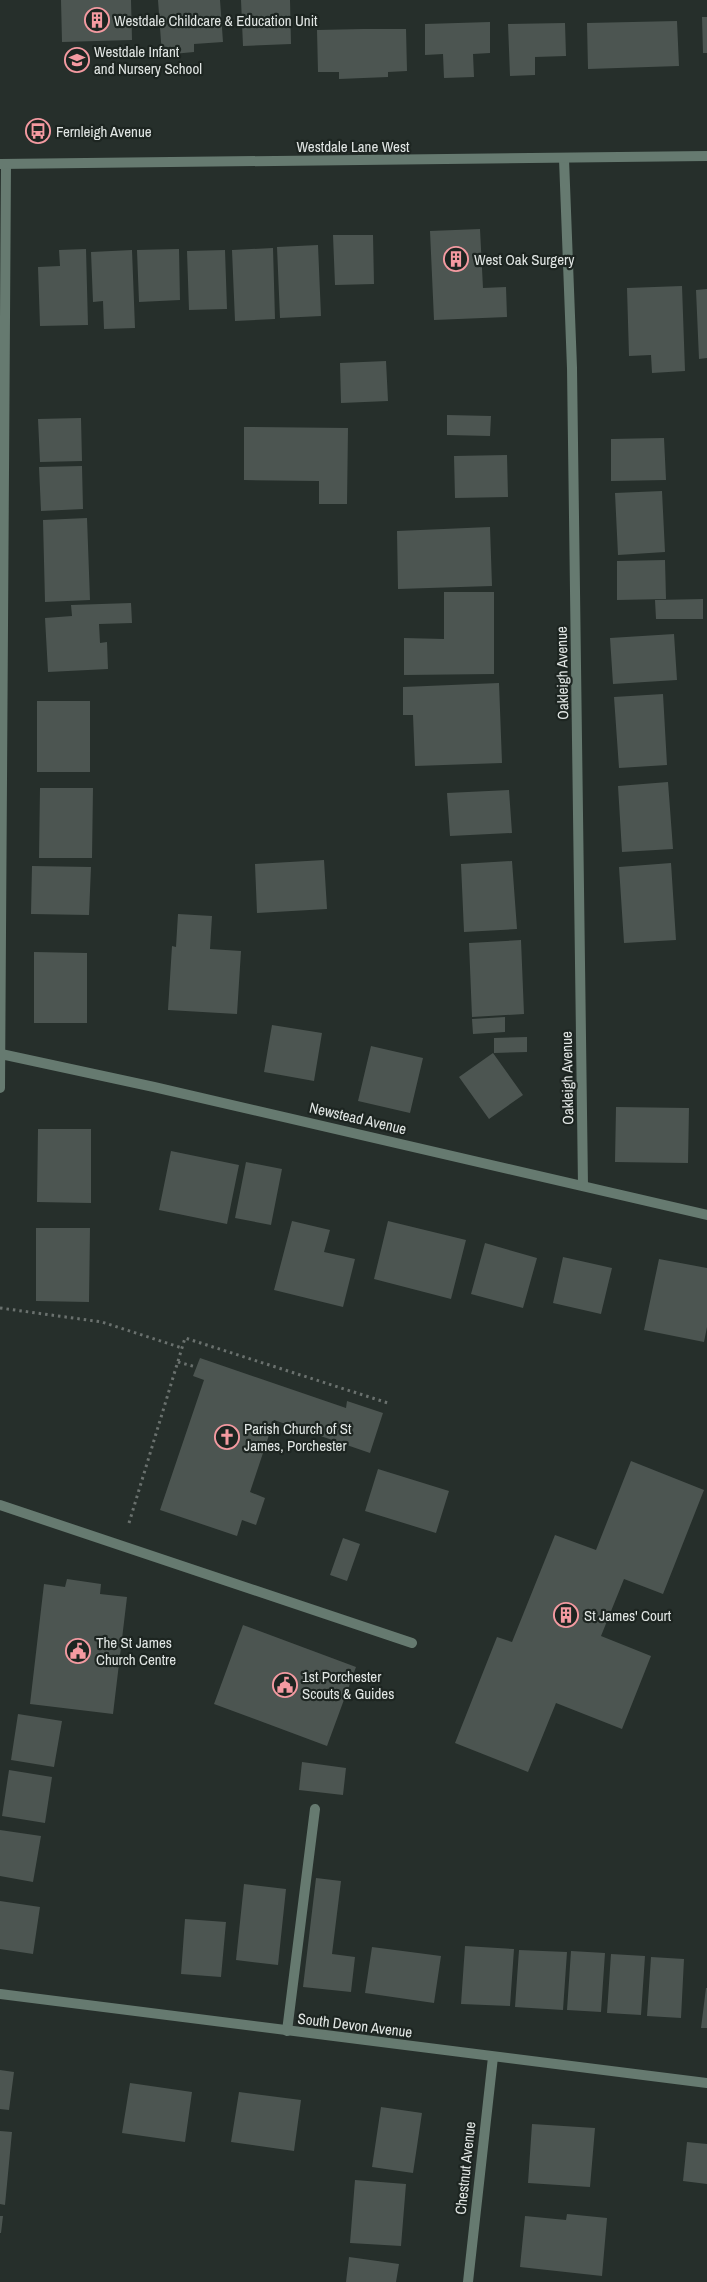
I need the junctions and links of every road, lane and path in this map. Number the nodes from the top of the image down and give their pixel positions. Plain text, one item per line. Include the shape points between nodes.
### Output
1 (707, 156) edge
2 (564, 159) junction
3 (3, 164) edge
4 (1, 1054) edge
5 (0, 1088) edge
6 (583, 1186) junction
7 (707, 1215) edge
8 (0, 1308) edge
9 (182, 1348) junction
10 (178, 1362) junction
11 (196, 1367) dead end
12 (388, 1403) dead end
13 (0, 1505) edge
14 (122, 1545) junction
15 (412, 1643) dead end
16 (315, 1809) dead end
17 (0, 1994) edge
18 (287, 2031) junction
19 (493, 2057) junction
20 (707, 2084) edge
21 (468, 2282) edge

1 - 2 street, Westdale Lane West
2 - 3 street, Westdale Lane West
2 - 6 street, Oakleigh Avenue via 573,378
3 - 4 street
4 - 5 street
4 - 6 street, Newstead Avenue
6 - 7 street, Newstead Avenue
8 - 9 path via 102,1322
9 - 10 path
9 - 12 path via 185,1338
10 - 11 path
10 - 14 path
13 - 14 street
14 - 15 street
16 - 18 street
17 - 18 street, South Devon Avenue
18 - 19 street, South Devon Avenue
19 - 20 street, South Devon Avenue
19 - 21 street, Chestnut Avenue

